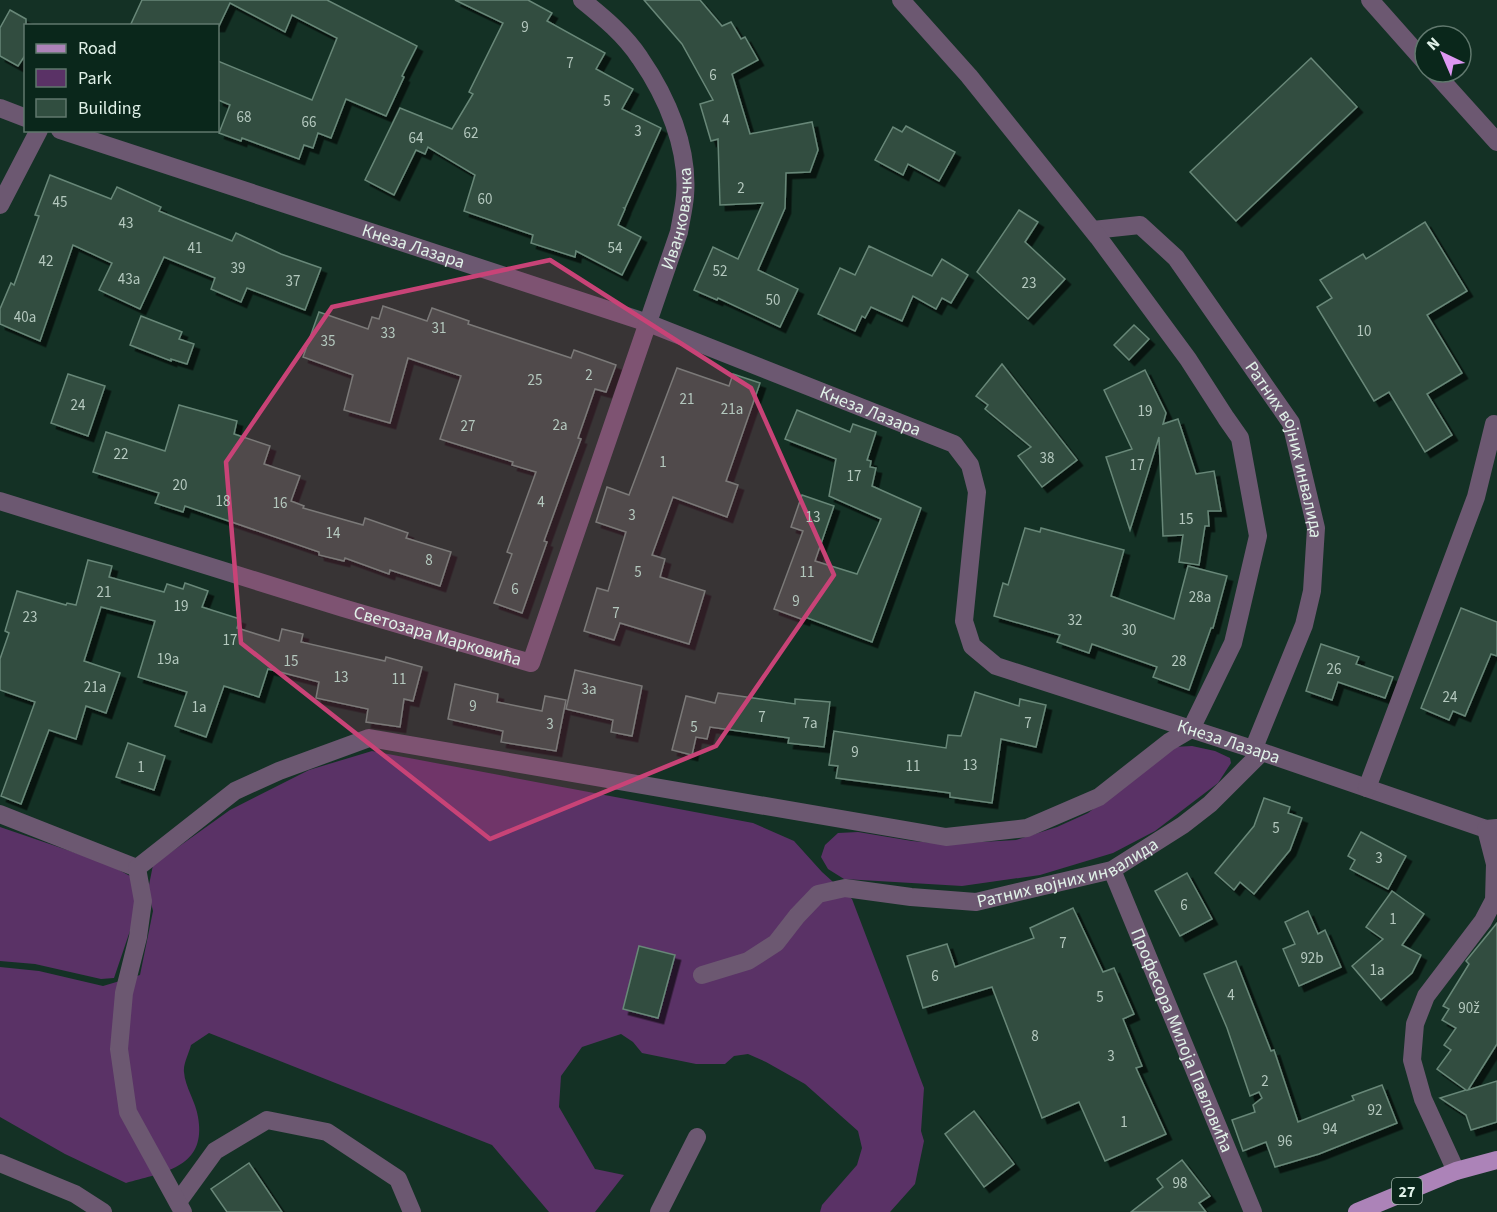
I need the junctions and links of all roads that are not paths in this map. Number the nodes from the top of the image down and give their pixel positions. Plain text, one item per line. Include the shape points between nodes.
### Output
1 (582, 0) edge
2 (901, 0) edge
3 (1370, 0) edge
4 (1413, 48) edge
5 (1445, 84) edge
6 (0, 108) edge
7 (24, 117) edge
8 (38, 132) edge
9 (66, 132) edge
10 (1497, 142) edge
11 (0, 205) edge
12 (1093, 231) junction
13 (648, 323) junction
14 (1494, 424) dead end
15 (0, 501) edge
16 (1191, 729) junction
17 (1258, 751) junction
18 (1367, 788) junction
19 (0, 814) edge
20 (1492, 829) edge
21 (137, 868) junction
22 (1112, 870) junction
23 (702, 975) dead end
24 (697, 1137) dead end
25 (1497, 1160) edge
26 (0, 1163) edge
27 (1456, 1172) junction
28 (180, 1207) edge
29 (103, 1212) edge
30 (412, 1212) edge
31 (659, 1212) edge
32 (1253, 1212) edge
33 (1357, 1212) edge

1 - 13 street, Иванковачка via 640,58 667,108 683,156 685,195 679,232
2 - 12 street via 969,76
3 - 4 street
5 - 10 street
6 - 7 street
8 - 11 street
9 - 13 street, Кнеза Лазара
12 - 16 street via 1240,438 1258,536 1233,644
12 - 17 street, Ратних војних инвалида via 1140,225 1176,258 1291,423 1316,528 1312,591 1304,625
13 - 15 street, Светозара Марковића via 531,663
13 - 16 street, Кнеза Лазара via 954,444 970,465 978,492 964,621 972,646 996,666
14 - 18 street via 1476,498
16 - 17 street, Кнеза Лазара
16 - 21 street via 1169,741 1099,797 1027,828 946,837 369,738 235,791
17 - 18 street, Кнеза Лазара
17 - 22 street, Ратних војних инвалида via 1210,804
18 - 20 street, Кнеза Лазара
19 - 21 street
20 - 27 street via 1494,900 1483,921 1426,996 1415,1024 1412,1060 1423,1100
21 - 28 street via 143,901 124,993 119,1049 128,1112
22 - 23 street, Ратних војних инвалида via 976,902 845,888 818,894 776,943 748,961
22 - 32 street, Професора Милоја Павловића
24 - 31 street
25 - 27 main road, 27
26 - 29 street via 75,1194
27 - 33 main road, 27
28 - 30 street via 215,1150 267,1120 327,1132 398,1179

